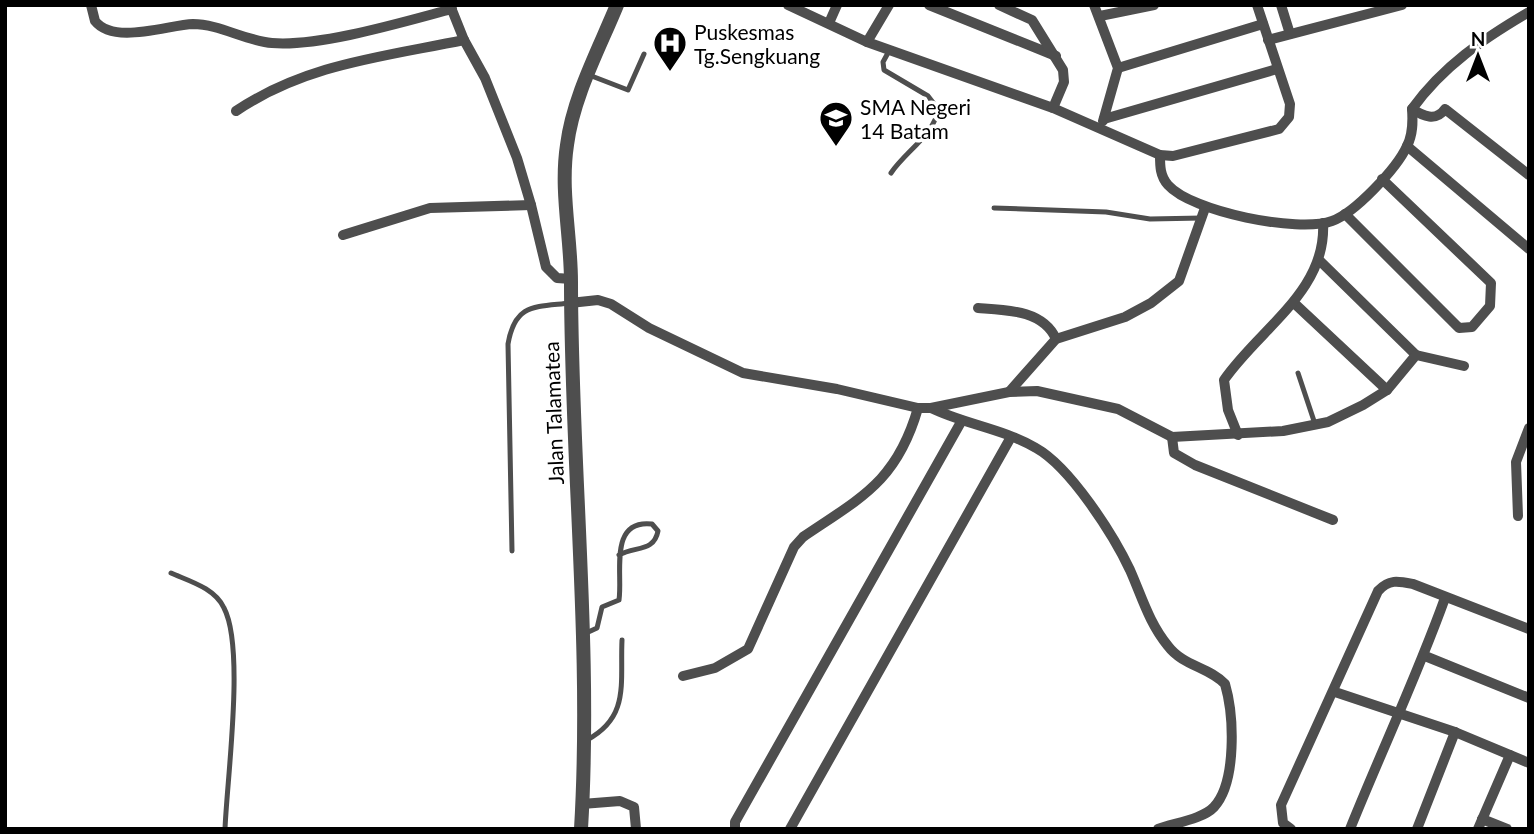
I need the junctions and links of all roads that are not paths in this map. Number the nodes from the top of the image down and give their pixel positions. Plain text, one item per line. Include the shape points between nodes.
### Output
1 (91, 5) edge
2 (617, 5) edge
3 (788, 5) edge
4 (837, 5) edge
5 (890, 5) edge
6 (929, 5) edge
7 (999, 5) edge
8 (1094, 5) edge
9 (1154, 5) edge
10 (1257, 5) edge
11 (1281, 5) edge
12 (1402, 5) edge
13 (451, 7) edge
14 (1529, 12) edge
15 (1100, 16) junction
16 (829, 23) junction
17 (1263, 24) junction
18 (1290, 34) junction
19 (464, 40) junction
20 (1268, 40) junction
21 (867, 42) junction
22 (889, 51) junction
23 (644, 54) dead end
24 (1056, 56) junction
25 (1118, 68) junction
26 (1278, 69) junction
27 (589, 75) junction
28 (1053, 108) junction
29 (1412, 109) junction
30 (236, 111) dead end
31 (1102, 123) junction
32 (1407, 146) junction
33 (1160, 155) junction
34 (891, 173) dead end
35 (1529, 175) edge
36 (1382, 179) junction
37 (531, 205) junction
38 (994, 208) dead end
39 (1203, 213) junction
40 (1345, 214) junction
41 (1323, 223) junction
42 (343, 235) dead end
43 (1529, 249) edge
44 (1320, 261) junction
45 (571, 279) junction
46 (570, 303) junction
47 (1294, 303) junction
48 (978, 309) dead end
49 (1056, 339) junction
50 (1416, 355) junction
51 (1464, 366) dead end
52 (1298, 373) dead end
53 (1387, 390) junction
54 (1009, 392) junction
55 (918, 408) junction
56 (931, 408) junction
57 (961, 422) junction
58 (1315, 424) junction
59 (1529, 429) edge
60 (1238, 435) junction
61 (1011, 437) junction
62 (1172, 437) junction
63 (1518, 516) dead end
64 (1333, 520) dead end
65 (512, 551) dead end
66 (619, 555) junction
67 (171, 573) dead end
68 (1445, 598) junction
69 (1529, 629) edge
70 (581, 634) junction
71 (622, 639) dead end
72 (1425, 656) junction
73 (683, 676) dead end
74 (1335, 692) junction
75 (1529, 698) edge
76 (1397, 714) junction
77 (1455, 732) junction
78 (584, 742) junction
79 (1510, 755) junction
80 (1529, 763) edge
81 (582, 804) junction
82 (1480, 824) edge
83 (225, 829) edge
84 (581, 829) edge
85 (636, 829) edge
86 (735, 829) edge
87 (790, 829) edge
88 (1158, 829) edge
89 (1291, 829) edge
90 (1350, 829) edge
91 (1416, 829) edge
92 (1507, 829) edge

1 - 13 street via 95,21 105,29 144,33 196,24 273,43 378,29
2 - 27 street, Jalan Talamatea
3 - 16 street
4 - 16 street
5 - 21 street
6 - 24 street
7 - 24 street via 1032,20
8 - 15 street
9 - 15 street
10 - 17 street
11 - 18 street
12 - 18 street
13 - 19 street
14 - 29 street via 1458,58
15 - 25 street
16 - 21 street
17 - 20 street
17 - 25 street
18 - 20 street
19 - 30 street via 328,66 266,91
19 - 37 street via 485,78
20 - 26 street
21 - 22 street
22 - 28 street
22 - 34 lane via 884,70 928,96 938,109 932,128
23 - 27 lane via 628,90
24 - 28 street via 1064,78
25 - 31 street
26 - 31 street
26 - 33 street via 1290,104 1289,117 1279,128 1173,156
27 - 45 street, Jalan Talamatea via 567,143 564,177
28 - 31 street
29 - 32 street
29 - 35 street via 1430,117 1445,109
31 - 33 street
32 - 36 street
32 - 43 street
33 - 39 street via 1168,186
36 - 40 street
36 - 40 street via 1491,283 1490,306 1472,327 1459,328
37 - 42 street via 430,208
37 - 45 street via 546,267 557,278
38 - 39 lane via 1106,212 1150,219
39 - 41 street
39 - 49 street via 1180,281 1125,317
40 - 41 street
41 - 44 street
44 - 47 street
44 - 50 street
45 - 46 street, Jalan Talamatea
46 - 55 street via 598,300 611,304 649,328 743,373
46 - 65 lane via 520,312 511,325
46 - 70 street, Jalan Talamatea
47 - 53 street
47 - 60 street via 1224,380 1228,410
48 - 49 street via 1040,319
49 - 54 street
50 - 51 street
50 - 53 street
52 - 58 lane
53 - 58 street via 1328,422
54 - 56 street
54 - 62 street via 1067,395 1105,405
55 - 56 street
55 - 73 street via 898,459 873,489 794,547 748,649 715,668
56 - 57 street
57 - 61 street
57 - 86 street
58 - 60 street
59 - 63 street via 1516,462
60 - 62 street
61 - 87 street
61 - 88 street via 1036,448 1067,475 1129,569 1148,618 1167,646 1225,684 1231,759 1221,796 1206,813
62 - 64 street via 1174,453 1195,465
66 - 66 lane via 631,527 641,522 658,531 650,547
66 - 70 lane via 619,600 600,610 594,632
67 - 83 lane via 216,597 229,621 233,697
68 - 69 street
68 - 72 street
68 - 74 street via 1413,584 1395,581 1384,585
70 - 78 street, Jalan Talamatea
71 - 78 lane via 615,718
72 - 75 street
72 - 76 street
74 - 76 street
74 - 89 street via 1281,805 1283,823
76 - 77 street
76 - 90 street
77 - 79 street
77 - 91 street
78 - 81 street, Jalan Talamatea
79 - 80 street
79 - 82 street
81 - 84 street, Jalan Talamatea
81 - 85 street via 626,802 634,807
82 - 92 street

